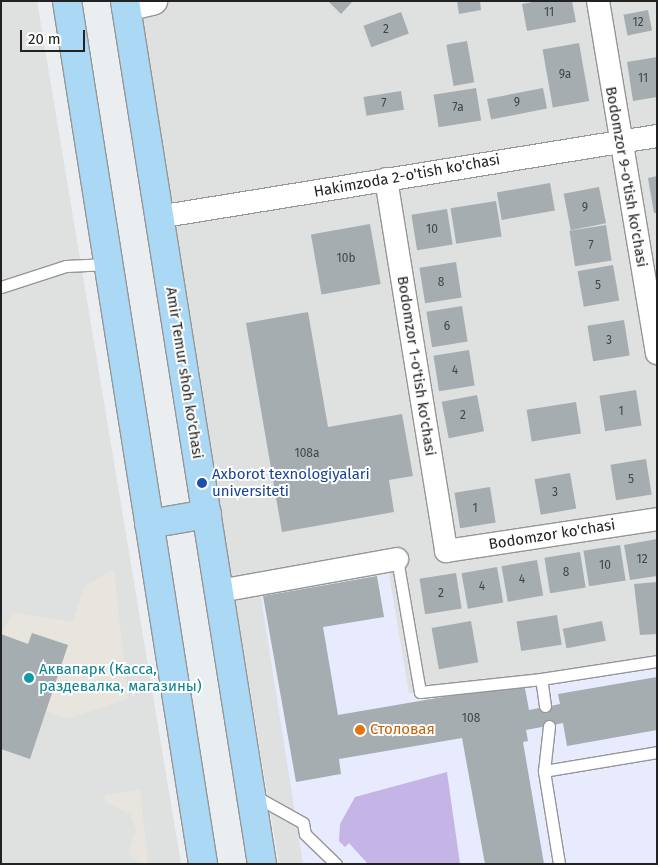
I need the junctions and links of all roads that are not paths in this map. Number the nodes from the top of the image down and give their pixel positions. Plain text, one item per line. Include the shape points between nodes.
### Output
1 (68, 1) edge
2 (153, 1) edge
3 (598, 1) edge
4 (126, 4) edge
5 (657, 136) edge
6 (619, 142) junction
7 (386, 179) junction
8 (158, 218) junction
9 (108, 264) junction
10 (1, 287) edge
11 (657, 353) edge
12 (207, 514) junction
13 (657, 519) edge
14 (149, 524) junction
15 (447, 552) joint
16 (397, 559) joint
17 (220, 591) junction
18 (657, 661) edge
19 (541, 679) junction
20 (545, 706) dead end
21 (549, 726) dead end
22 (657, 752) edge
23 (544, 771) junction
24 (251, 794) junction
25 (202, 864) edge
26 (262, 864) edge
27 (336, 864) edge
28 (559, 864) edge

1 - 9 main road
2 - 4 street
3 - 6 street, Bodomzor 9-o'tish ko'chasi
4 - 8 main road, Amir Temur shoh ko'chasi
5 - 6 street, Hakimzoda 2-o'tish ko'chasi
6 - 7 street, Hakimzoda 2-o'tish ko'chasi
6 - 11 street, Bodomzor 9-o'tish ko'chasi
7 - 8 street, Hakimzoda 2-o'tish ko'chasi
7 - 15 street, Bodomzor 1-o'tish ko'chasi
8 - 12 main road, Amir Temur shoh ko'chasi
9 - 10 lane via 66,266
9 - 14 main road
12 - 14 main road
12 - 17 main road, Amir Temur shoh ko'chasi
13 - 15 street, Bodomzor ko'chasi
14 - 25 main road
16 - 17 street
16 - 19 lane via 420,692
17 - 24 main road, Amir Temur shoh ko'chasi
18 - 19 lane
19 - 20 lane
21 - 23 lane
22 - 23 lane
23 - 28 lane
24 - 26 main road, Amir Temur shoh ko'chasi
24 - 27 lane via 303,823 305,834

